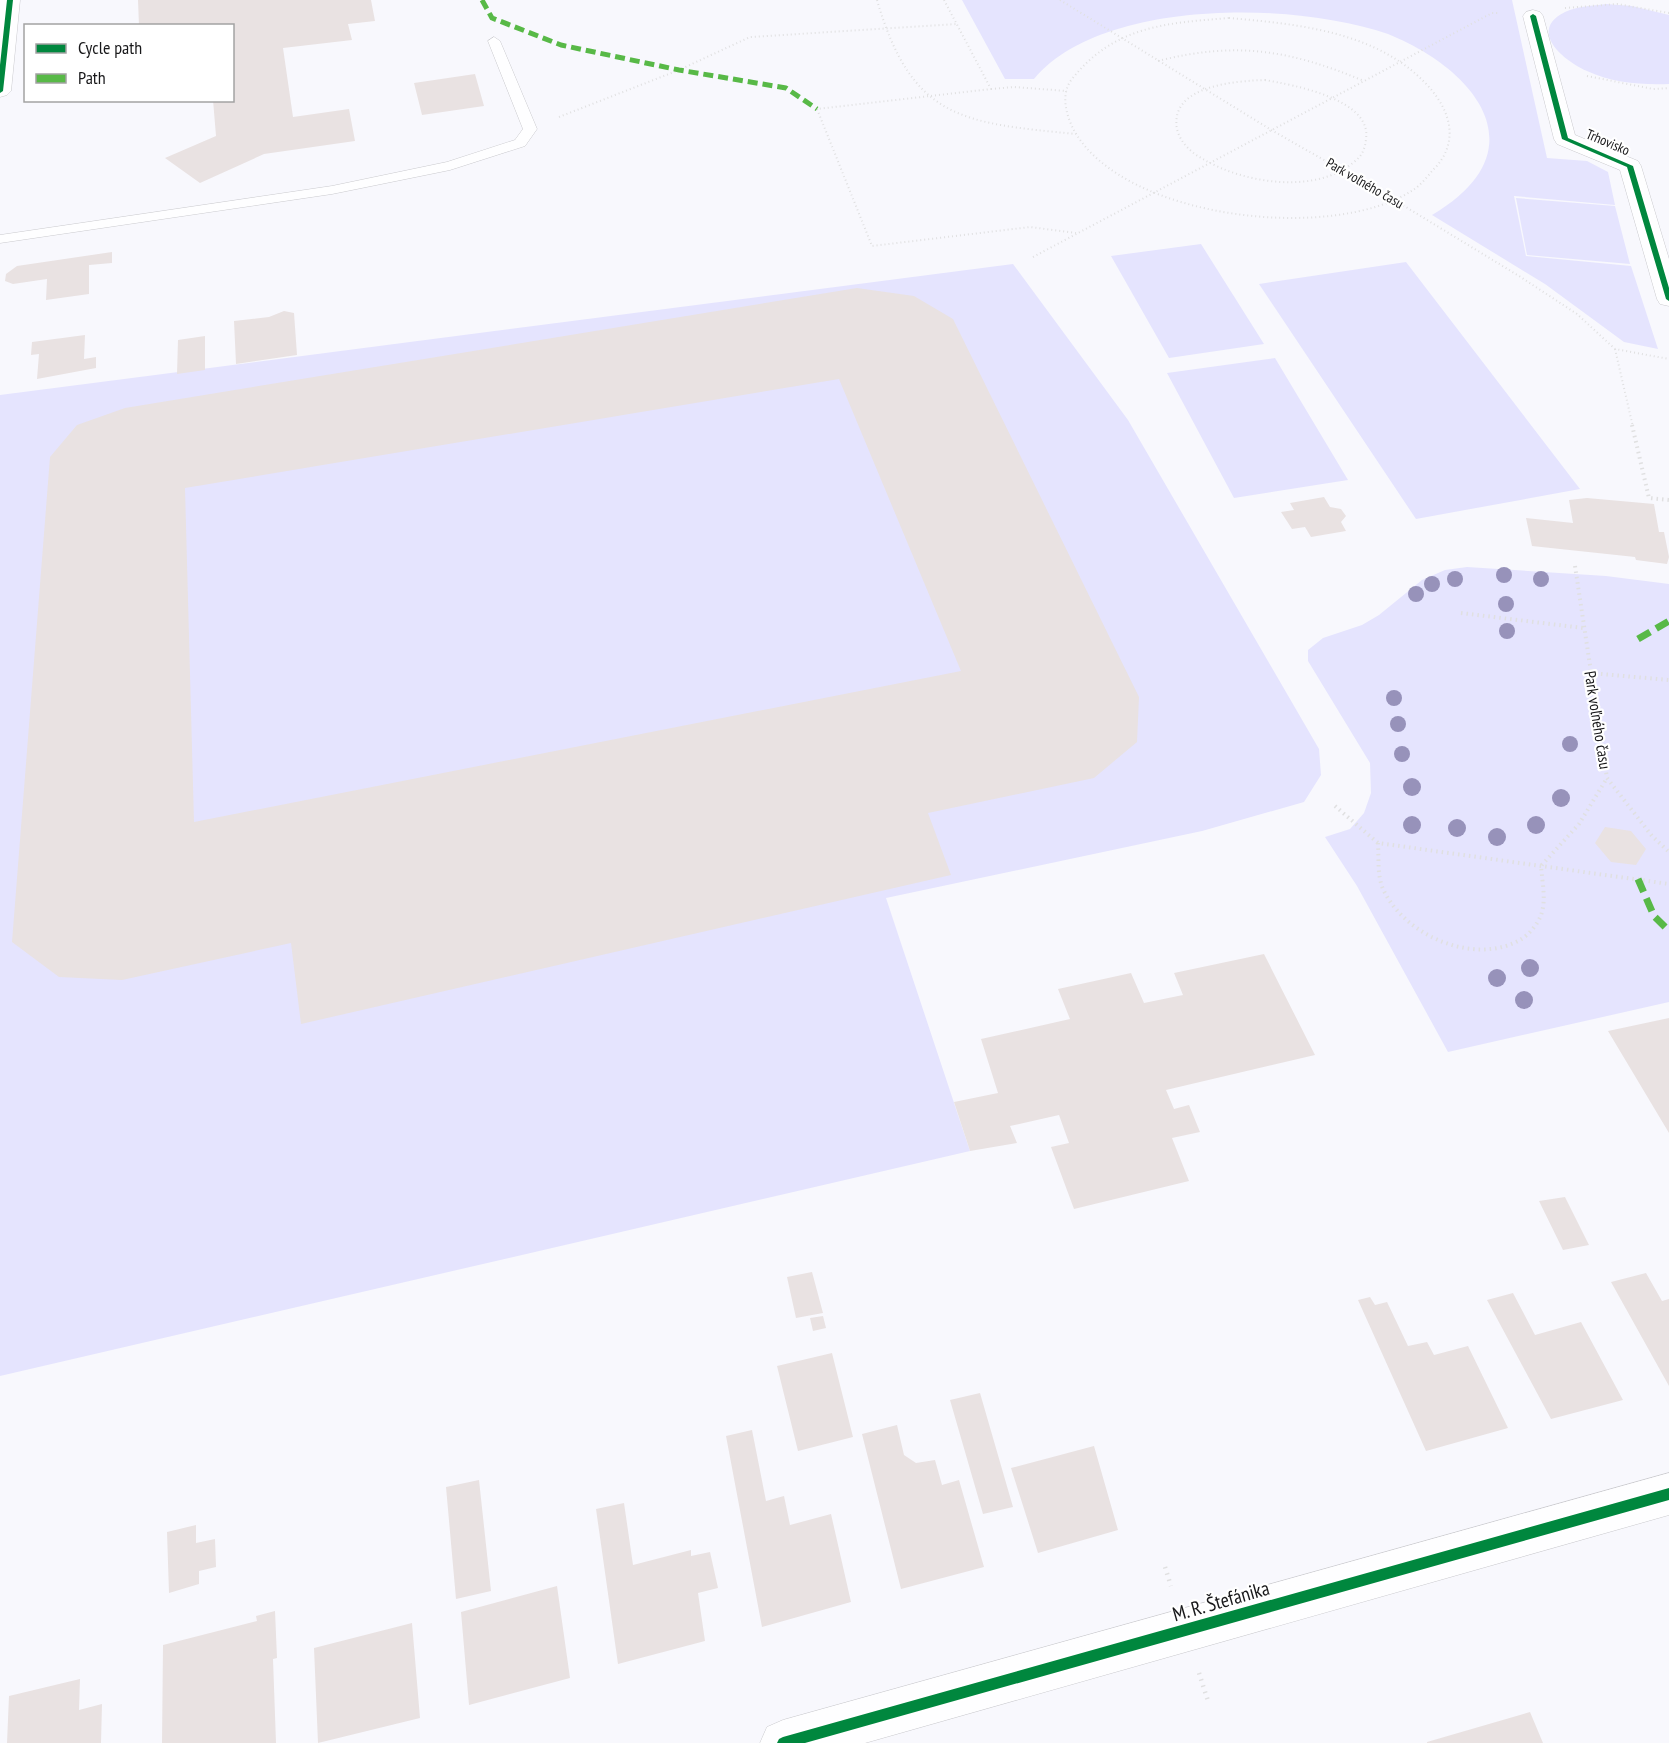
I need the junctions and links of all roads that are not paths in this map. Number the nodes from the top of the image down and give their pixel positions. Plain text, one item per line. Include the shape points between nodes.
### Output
1 (10, 0) edge
2 (1533, 16) road end
3 (494, 41) dead end
4 (0, 91) edge
5 (0, 239) edge
6 (1669, 299) edge
7 (1669, 1494) edge
8 (783, 1743) edge

1 - 4 street
2 - 6 street, Trhovisko via 1564,139 1630,166
3 - 5 lane via 530,129 520,143 439,169 332,190
7 - 8 street, M. R. Štefánika

